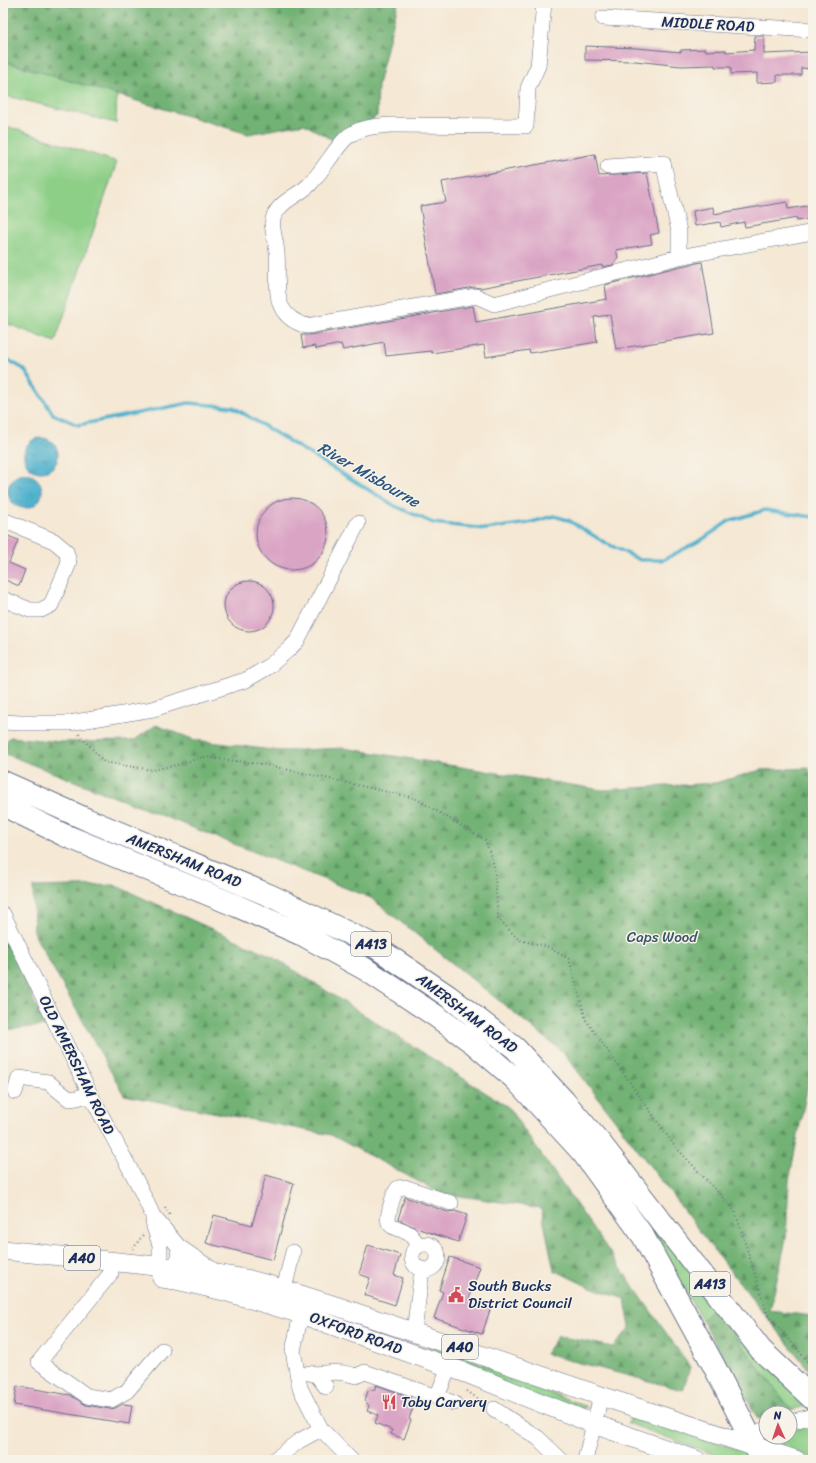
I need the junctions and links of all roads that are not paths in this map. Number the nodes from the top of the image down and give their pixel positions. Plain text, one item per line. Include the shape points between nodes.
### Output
1 (544, 3) edge
2 (604, 18) dead end
3 (813, 30) edge
4 (608, 167) dead end
5 (813, 232) edge
6 (679, 257) junction
7 (3, 520) edge
8 (358, 523) dead end
9 (3, 599) edge
10 (3, 722) edge
11 (3, 782) edge
12 (3, 806) edge
13 (3, 914) edge
14 (15, 1092) dead end
15 (90, 1094) junction
16 (451, 1204) dead end
17 (153, 1216) junction
18 (418, 1245) junction
19 (178, 1248) junction
20 (3, 1250) edge
21 (293, 1252) dead end
22 (3, 1259) edge
23 (422, 1269) junction
24 (111, 1273) junction
25 (168, 1273) junction
26 (221, 1275) junction
27 (284, 1289) junction
28 (303, 1305) junction
29 (414, 1332) junction
30 (162, 1350) dead end
31 (416, 1354) junction
32 (449, 1367) junction
33 (296, 1370) junction
34 (316, 1374) junction
35 (326, 1387) dead end
36 (601, 1396) junction
37 (437, 1397) junction
38 (813, 1400) edge
39 (454, 1403) dead end
40 (494, 1409) dead end
41 (813, 1416) edge
42 (798, 1420) edge
43 (594, 1424) junction
44 (321, 1428) junction
45 (758, 1442) edge
46 (758, 1444) edge
47 (761, 1445) edge
48 (274, 1460) edge
49 (351, 1460) edge
50 (561, 1460) edge
51 (584, 1460) edge
52 (696, 1460) edge
53 (796, 1460) edge

1 - 6 street via 538,66 528,88 526,126 374,126 347,138 310,184 279,208 272,225 278,267 278,297 282,307 296,323 307,326 476,296 494,304
2 - 3 street, MIDDLE ROAD
4 - 6 street via 663,163 679,231
5 - 6 street
7 - 9 street via 54,541 66,551 69,563 52,605 41,610 30,610
8 - 10 street via 296,641 268,668 246,680 153,709 69,723
11 - 38 highway, AMERSHAM ROAD / A413 via 271,896 372,944 448,996 515,1048 564,1101 606,1150 761,1350
12 - 45 highway, A413 via 64,835 305,936 365,969 436,1016 515,1079 583,1153 643,1236
13 - 15 street, OLD AMERSHAM ROAD
14 - 15 street via 19,1078 48,1082 69,1099
15 - 17 street, OLD AMERSHAM ROAD
16 - 18 street via 404,1187 398,1188 394,1193 388,1223 409,1233
17 - 19 street, OLD AMERSHAM ROAD
17 - 25 street, OLD AMERSHAM ROAD
18 - 23 street via 412,1252 412,1260
18 - 23 street via 431,1244 438,1255 433,1267
19 - 25 street
19 - 26 street, OLD AMERSHAM ROAD
20 - 25 main road, A40
21 - 27 street
22 - 24 main road, OXFORD ROAD / A40
23 - 29 street
24 - 25 main road, OXFORD ROAD / A40
24 - 30 street via 39,1362 87,1396 111,1400 127,1391
25 - 26 main road, A40
25 - 28 main road, OXFORD ROAD / A40 via 224,1291
26 - 27 main road, A40
27 - 28 main road, A40
28 - 29 main road, A40
28 - 31 main road, OXFORD ROAD / A40
28 - 33 street via 293,1351
29 - 31 main road
29 - 36 main road, A40
31 - 32 main road, OXFORD ROAD / A40
32 - 37 street
32 - 43 main road, OXFORD ROAD / A40
33 - 34 street
33 - 44 street via 300,1388
34 - 35 street
34 - 37 street via 334,1372 356,1376 365,1372
36 - 43 street
36 - 46 main road, A40
37 - 39 street
40 - 50 street via 538,1438
41 - 42 street
43 - 51 street
43 - 52 main road, OXFORD ROAD / A40
44 - 48 street
44 - 49 street
47 - 53 main road, A40

